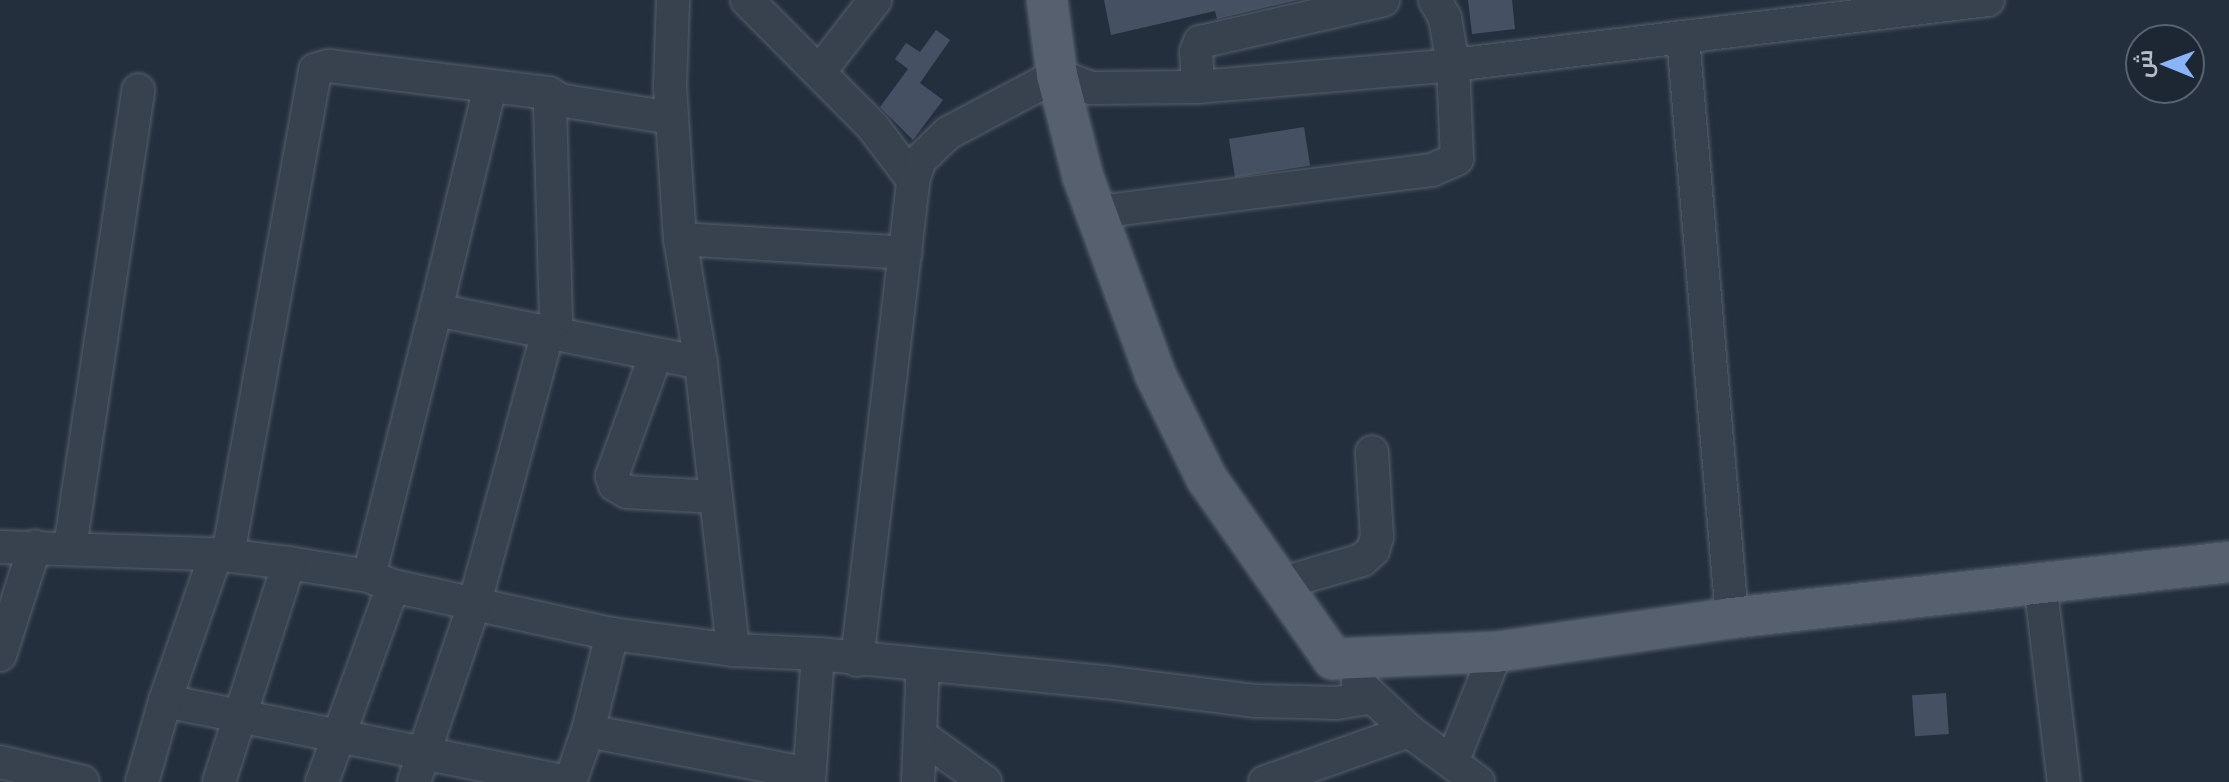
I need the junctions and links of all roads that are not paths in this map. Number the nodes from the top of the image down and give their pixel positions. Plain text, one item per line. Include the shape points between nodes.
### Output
1 (673, 0) edge
2 (747, 0) edge
3 (875, 0) edge
4 (1047, 0) edge
5 (1383, 0) edge
6 (1435, 0) edge
7 (1988, 0) edge
8 (1950, 2) edge
9 (779, 11) edge
10 (1683, 37) junction
11 (1453, 65) junction
12 (820, 71) junction
13 (1057, 75) junction
14 (490, 86) junction
15 (1198, 87) junction
16 (138, 90) dead end
17 (559, 100) junction
18 (672, 118) junction
19 (913, 180) junction
20 (1098, 212) junction
21 (680, 239) junction
22 (906, 253) junction
23 (436, 310) junction
24 (547, 335) junction
25 (655, 357) junction
26 (701, 363) junction
27 (1372, 452) dead end
28 (715, 497) junction
29 (35, 546) junction
30 (0, 547) edge
31 (70, 547) junction
32 (222, 555) junction
33 (2229, 562) edge
34 (289, 563) junction
35 (381, 581) junction
36 (2040, 582) junction
37 (1279, 584) junction
38 (475, 602) junction
39 (1732, 618) junction
40 (612, 634) junction
41 (733, 650) junction
42 (1496, 652) junction
43 (818, 654) junction
44 (0, 655) edge
45 (1333, 659) junction
46 (857, 660) junction
47 (923, 665) junction
48 (1372, 697) junction
49 (165, 701) junction
50 (240, 716) junction
51 (588, 731) junction
52 (1409, 731) junction
53 (921, 736) junction
54 (338, 737) junction
55 (0, 762) edge
56 (1452, 762) junction
57 (419, 769) edge
58 (42, 777) edge
59 (809, 778) edge
60 (83, 782) edge
61 (142, 782) edge
62 (219, 782) edge
63 (322, 782) edge
64 (568, 782) edge
65 (918, 782) edge
66 (985, 782) edge
67 (1265, 782) edge
68 (1478, 782) edge
69 (2064, 782) edge

1 - 18 street
2 - 9 street
3 - 12 street
4 - 13 main road
5 - 15 street via 1200,42
6 - 11 street via 1445,18
7 - 8 street
8 - 10 street
9 - 12 street
10 - 11 street
10 - 39 street
11 - 15 street
11 - 20 street via 1459,146 1457,159 1447,165
12 - 19 street
13 - 15 street via 1091,88
13 - 19 street via 948,133 920,160
13 - 20 main road via 1083,177
14 - 17 street via 549,93
14 - 23 street
14 - 32 street via 329,66 315,70
16 - 31 street
17 - 18 street
17 - 24 street via 550,109 556,320
18 - 21 street
19 - 22 street
20 - 37 main road via 1168,400 1207,479
21 - 22 street
21 - 26 street
22 - 46 street
23 - 24 street
23 - 35 street
24 - 25 street
24 - 38 street
25 - 26 street
25 - 28 street via 612,476 615,485 627,492
26 - 28 street
27 - 37 street via 1377,537 1373,550 1362,560
28 - 41 street
29 - 30 street
29 - 31 street
29 - 44 street
31 - 32 street
32 - 34 street
32 - 49 street
33 - 36 main road
34 - 35 street
34 - 50 street
35 - 38 street
35 - 54 street
36 - 39 main road
36 - 69 street
37 - 45 main road
38 - 40 street
38 - 57 street
39 - 42 main road
40 - 41 street
40 - 51 street
41 - 43 street
42 - 45 main road
42 - 56 street
43 - 46 street
43 - 59 street
45 - 48 street
46 - 47 street
47 - 48 street via 1301,704
47 - 53 street
48 - 52 street
49 - 50 street
49 - 61 street
50 - 54 street
50 - 62 street
51 - 59 street
51 - 64 street
52 - 56 street
52 - 67 street
53 - 65 street
53 - 66 street
54 - 57 street
54 - 63 street
55 - 58 street
56 - 68 street
57 - 64 street
58 - 60 street

